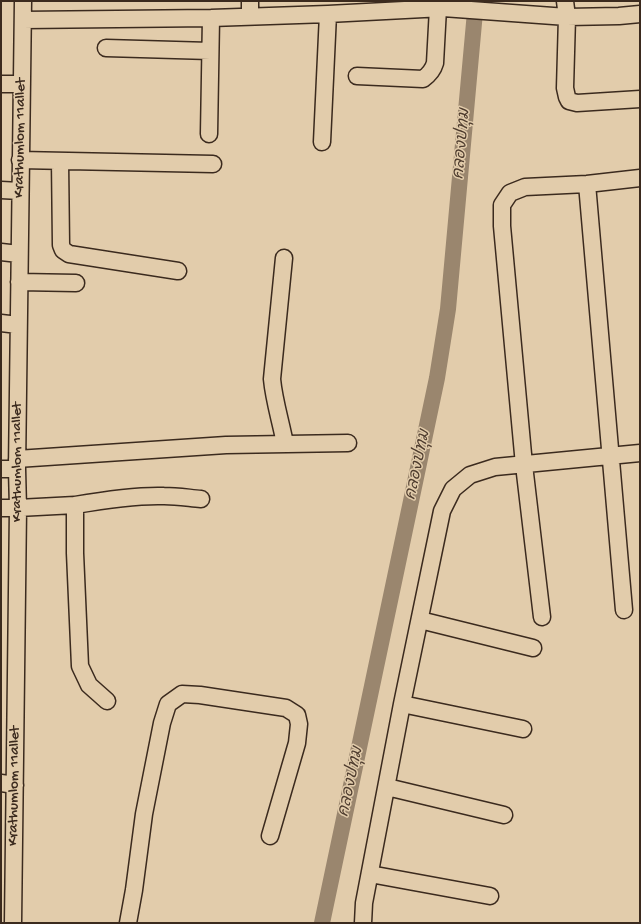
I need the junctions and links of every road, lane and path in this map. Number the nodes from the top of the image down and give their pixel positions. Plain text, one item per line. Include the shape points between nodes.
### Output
1 (23, 1) edge
2 (565, 1) edge
3 (359, 7) edge
4 (440, 8) junction
5 (250, 9) edge
6 (328, 14) junction
7 (640, 14) edge
8 (567, 17) junction
9 (211, 18) junction
10 (23, 20) junction
11 (106, 48) dead end
12 (210, 51) junction
13 (357, 76) dead end
14 (1, 84) edge
15 (22, 84) junction
16 (640, 99) edge
17 (209, 134) dead end
18 (322, 142) dead end
19 (20, 160) junction
20 (60, 161) junction
21 (213, 164) dead end
22 (640, 178) edge
23 (587, 184) junction
24 (1, 190) edge
25 (20, 191) junction
26 (1, 252) edge
27 (19, 254) junction
28 (284, 258) dead end
29 (178, 271) dead end
30 (19, 282) junction
31 (76, 283) dead end
32 (1, 323) edge
33 (18, 325) junction
34 (348, 443) dead end
35 (285, 444) junction
36 (640, 453) edge
37 (610, 456) junction
38 (524, 465) junction
39 (12, 466) edge
40 (201, 500) dead end
41 (75, 505) junction
42 (1, 508) edge
43 (18, 508) junction
44 (624, 610) dead end
45 (542, 617) dead end
46 (420, 620) junction
47 (533, 648) dead end
48 (108, 702) dead end
49 (402, 704) junction
50 (523, 729) dead end
51 (8, 784) edge
52 (387, 787) junction
53 (504, 815) dead end
54 (270, 836) dead end
55 (370, 874) junction
56 (490, 896) dead end
57 (13, 923) edge
58 (128, 923) edge
59 (363, 923) edge

1 - 10 street, Krathumlom 11allet
2 - 8 street
3 - 4 street
3 - 6 street
4 - 8 street
4 - 13 street via 435,63 429,75 423,79
5 - 6 street
5 - 9 street
6 - 18 street
7 - 8 street
8 - 16 street via 566,97 577,103
9 - 10 street
9 - 12 street
10 - 15 street, Krathumlom 11allet
11 - 12 street
12 - 17 street
14 - 15 street
15 - 19 street, Krathumlom 11allet
19 - 20 street
19 - 25 street, Krathumlom 11allet
20 - 21 street
20 - 29 street via 63,250 69,254
22 - 23 street
23 - 37 street
23 - 38 street via 526,186 510,193 502,205
24 - 25 street
25 - 27 street, Krathumlom 11allet
26 - 27 street
27 - 30 street, Krathumlom 11allet
28 - 35 street via 272,379
30 - 31 street
30 - 33 street, Krathumlom 11allet
32 - 33 street
33 - 39 street, Krathumlom 11allet
34 - 35 street
35 - 39 street via 226,445
36 - 37 street
37 - 38 street
37 - 44 street
38 - 45 street
38 - 46 street via 495,468 470,475 453,489 442,511
39 - 43 street, Krathumlom 11allet
40 - 41 street via 145,496
41 - 43 street
41 - 48 street via 80,666 89,684
42 - 43 street
43 - 51 street, Krathumlom 11allet
46 - 47 street
46 - 49 street
49 - 50 street
49 - 52 street
51 - 57 street, Krathumlom 11allet
52 - 53 street
52 - 55 street
54 - 58 street via 297,743 297,715 286,708 182,694 168,704 162,722 144,814
55 - 56 street
55 - 59 street

